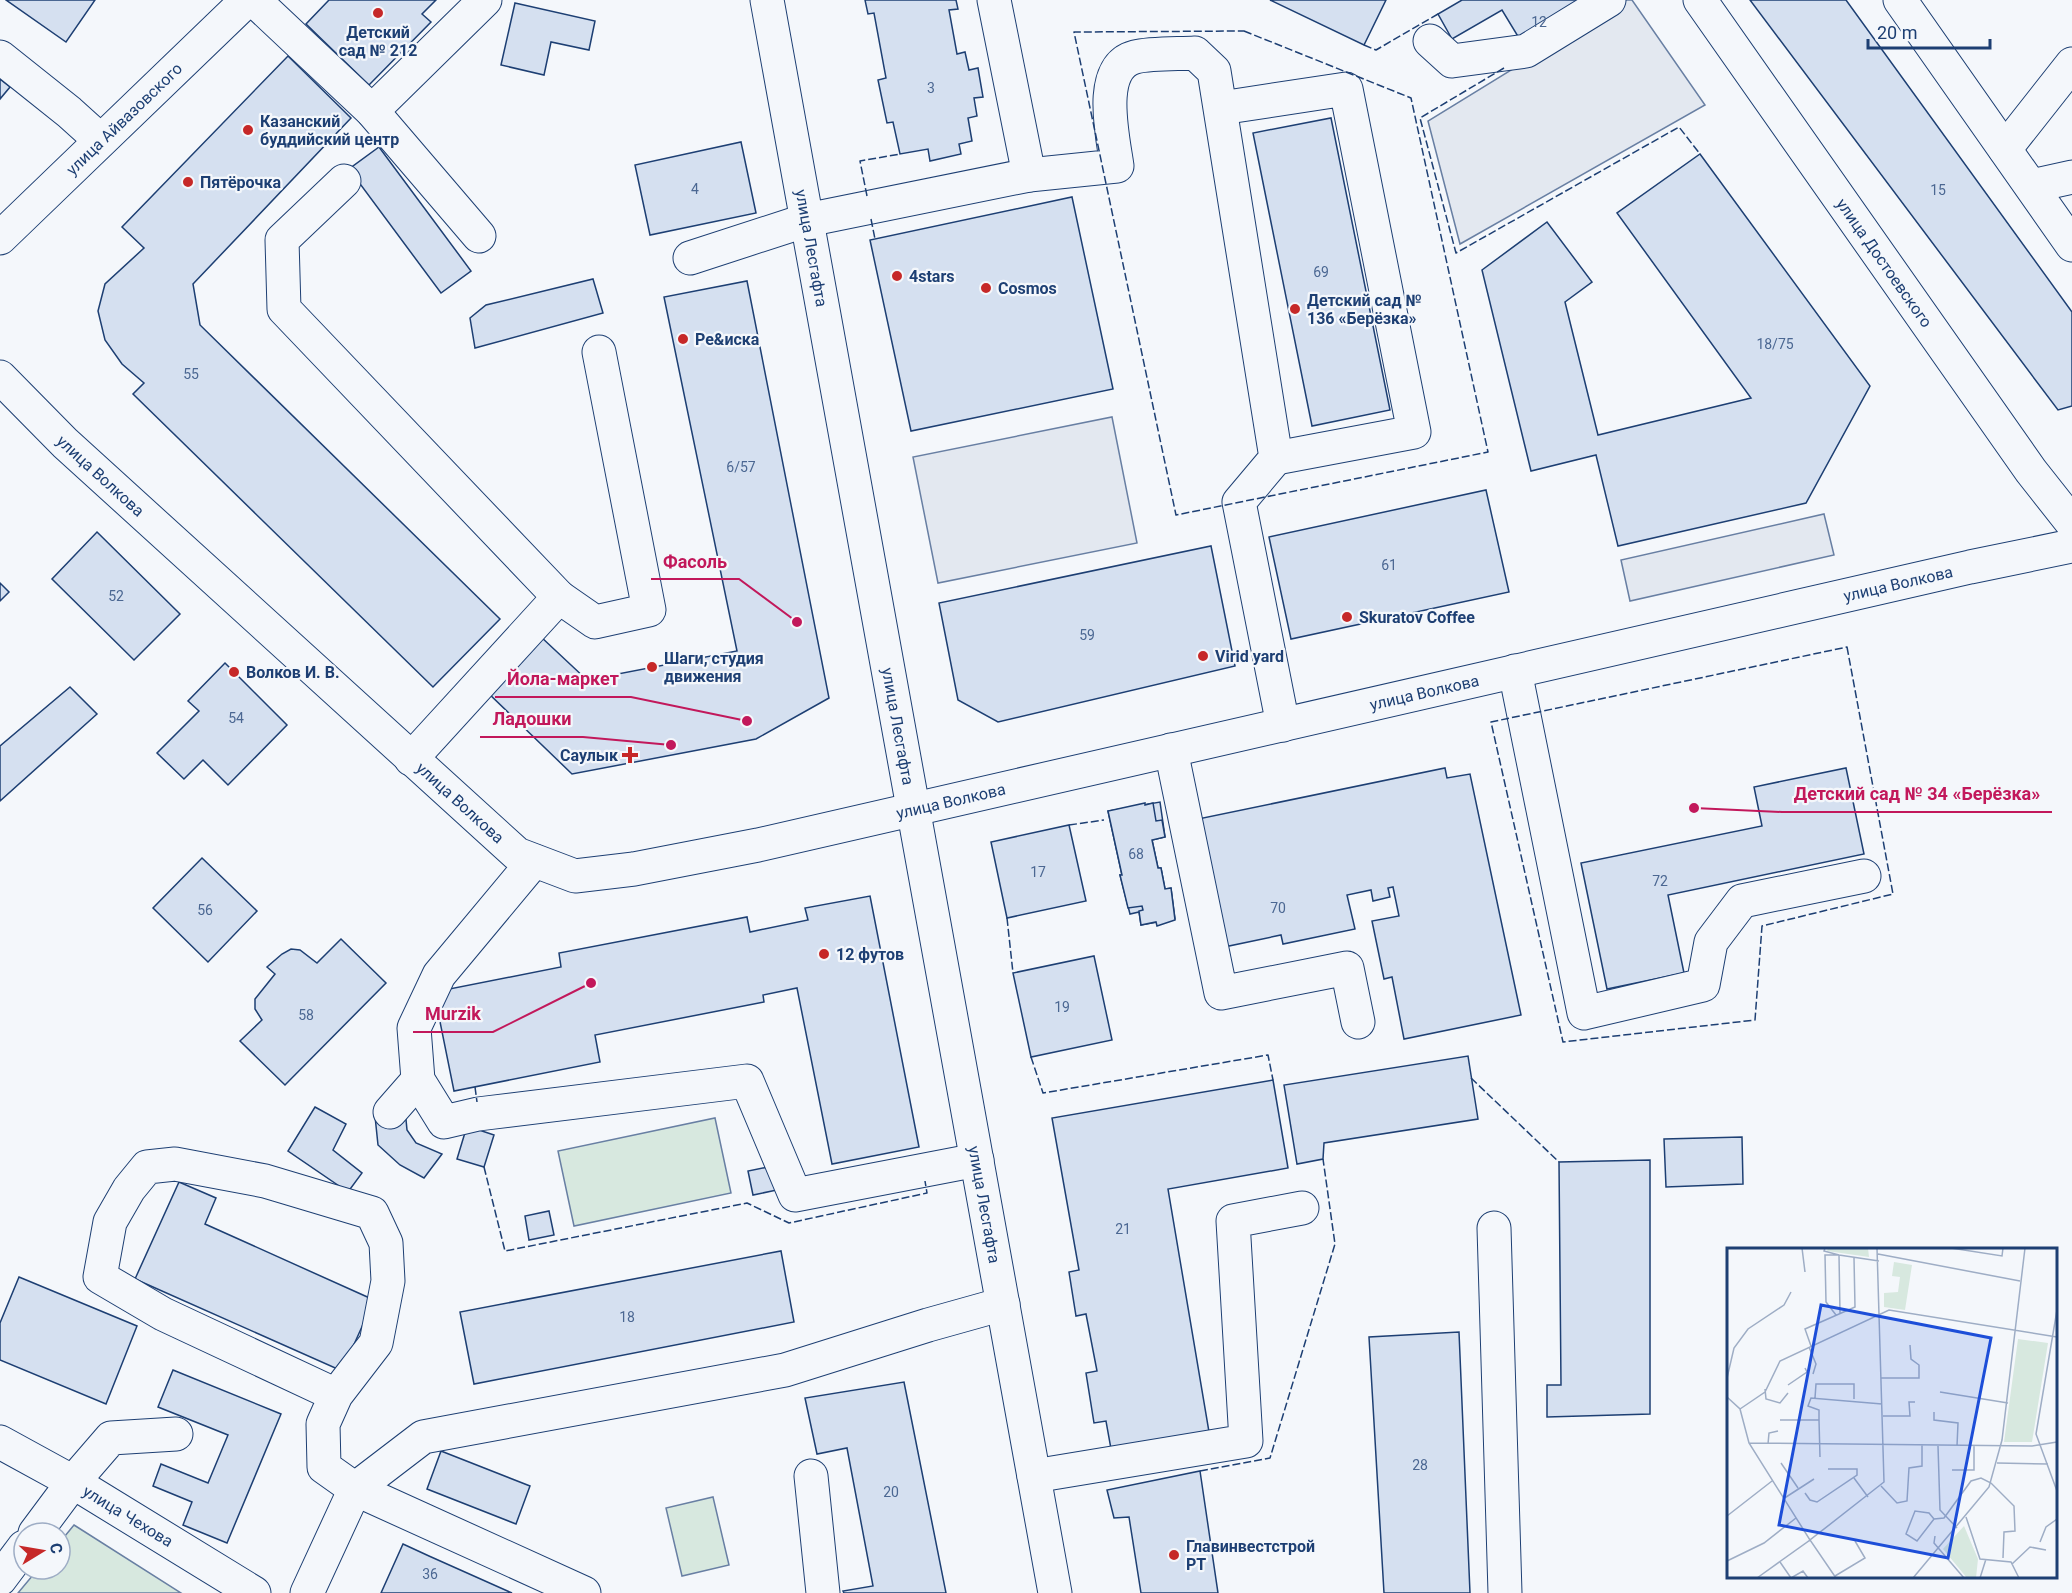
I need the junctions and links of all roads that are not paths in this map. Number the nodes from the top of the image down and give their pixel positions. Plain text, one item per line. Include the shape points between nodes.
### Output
1 (247, 0) edge
2 (254, 0) edge
3 (485, 0) edge
4 (767, 0) edge
5 (994, 0) edge
6 (1609, 0) edge
7 (1700, 0) edge
8 (1900, 0) edge
9 (1430, 41) dead end
10 (0, 57) edge
11 (2072, 64) edge
12 (1221, 108) junction
13 (372, 111) junction
14 (100, 140) junction
15 (2005, 149) junction
16 (1029, 175) junction
17 (2072, 177) edge
18 (344, 181) dead end
19 (2032, 186) junction
20 (807, 220) junction
21 (479, 236) dead end
22 (0, 238) edge
23 (2072, 245) edge
24 (690, 258) dead end
25 (599, 352) dead end
26 (0, 377) edge
27 (1276, 458) junction
28 (2072, 523) edge
29 (2072, 546) edge
30 (559, 597) junction
31 (1515, 671) junction
32 (1282, 725) junction
33 (1171, 750) junction
34 (411, 759) junction
35 (914, 808) junction
36 (534, 861) junction
37 (1864, 876) dead end
38 (1358, 1022) dead end
39 (417, 1080) junction
40 (390, 1112) dead end
41 (977, 1160) junction
42 (1302, 1208) dead end
43 (1494, 1228) dead end
44 (1003, 1304) junction
45 (336, 1395) junction
46 (176, 1434) dead end
47 (0, 1442) edge
48 (811, 1476) dead end
49 (1034, 1476) junction
50 (73, 1482) junction
51 (356, 1489) junction
52 (44, 1521) edge
53 (12, 1563) edge
54 (0, 1579) edge
55 (254, 1593) edge
56 (307, 1593) edge
57 (585, 1593) edge
58 (823, 1593) edge
59 (1055, 1593) edge
60 (1505, 1593) edge

1 - 14 street, улица Айвазовского
2 - 13 street
3 - 13 street
4 - 20 street, улица Лесгафта
5 - 16 street
6 - 9 street via 1526,51 1452,61
7 - 28 street, улица Достоевского via 2031,471
8 - 15 street
10 - 14 street
11 - 15 street
12 - 16 street via 1214,71 1195,53 1133,57 1118,68 1109,94 1117,166
12 - 27 street
12 - 27 street via 1346,89 1414,432
13 - 21 street
14 - 22 street, улица Айвазовского
15 - 19 street
16 - 20 street
17 - 19 street
18 - 30 street via 282,240 284,309
19 - 23 street
20 - 24 street
20 - 35 street, улица Лесгафта
25 - 30 street via 649,610 595,622
26 - 34 street, улица Волкова via 64,443
27 - 32 street via 1239,502
29 - 31 street, улица Волкова
30 - 34 street
31 - 32 street, улица Волкова
31 - 37 street via 1584,1013 1703,985 1711,942 1742,901
32 - 33 street, улица Волкова
33 - 35 street, улица Волкова
33 - 38 street via 1221,993 1347,968
34 - 36 street, улица Волкова via 517,854
35 - 36 street, улица Волкова via 634,869 575,876
35 - 41 street, улица Лесгафта
36 - 39 street via 439,975 414,1028
39 - 40 street
39 - 41 street via 444,1122 478,1114 747,1081 795,1195
41 - 44 street, улица Лесгафта
42 - 49 street via 1233,1221 1246,1442
43 - 60 street
44 - 49 street, улица Лесгафта
44 - 51 street via 785,1371 423,1437
45 - 45 street via 376,1342 388,1281 386,1243 372,1213 265,1181 175,1164 147,1167 110,1222 100,1277 163,1314
45 - 51 street via 323,1424 324,1467
46 - 50 street via 111,1438
47 - 50 street, улица Чехова
48 - 58 street
49 - 59 street, улица Лесгафта
50 - 52 street
50 - 55 street, улица Чехова
51 - 56 street
51 - 57 street
53 - 54 street

